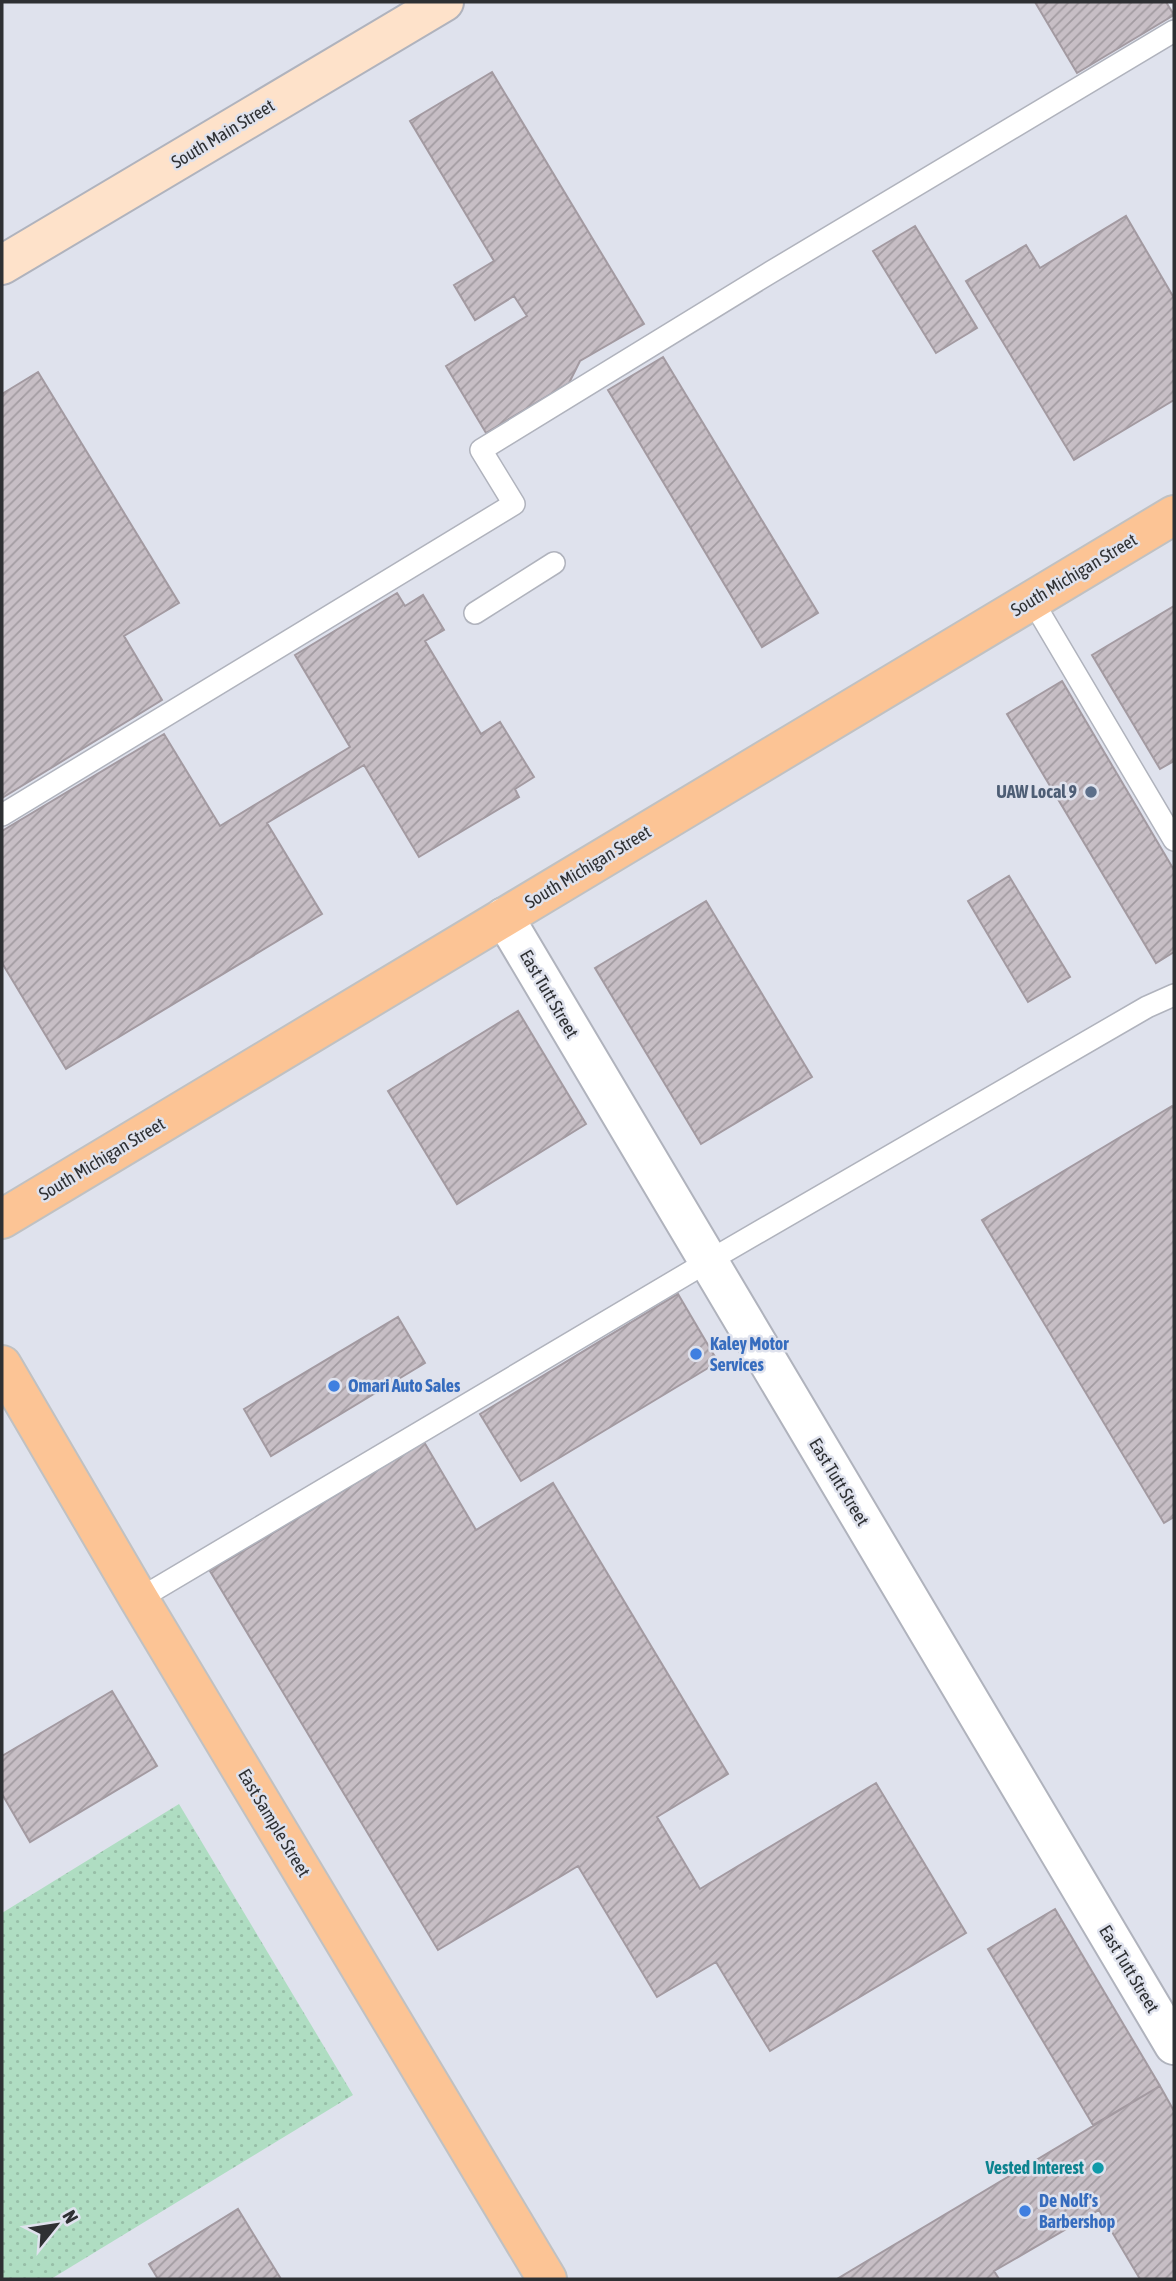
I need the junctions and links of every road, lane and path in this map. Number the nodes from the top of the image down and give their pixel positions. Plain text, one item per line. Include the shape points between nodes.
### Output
1 (444, 2) edge
2 (1174, 30) edge
3 (2, 265) edge
4 (1174, 515) edge
5 (554, 563) dead end
6 (1032, 600) junction
7 (475, 613) dead end
8 (2, 815) edge
9 (1174, 840) edge
10 (504, 918) junction
11 (1174, 995) edge
12 (2, 1219) edge
13 (707, 1262) junction
14 (2, 1365) edge
15 (139, 1599) junction
16 (1174, 2045) edge
17 (548, 2279) edge

1 - 3 main road, South Main Street
2 - 8 lane via 481,450 514,504
4 - 6 main road, South Michigan Street
5 - 7 lane
6 - 9 lane
6 - 10 main road, South Michigan Street
10 - 12 main road, South Michigan Street
10 - 13 street, East Tutt Street
11 - 13 lane
13 - 15 lane
13 - 16 street, East Tutt Street
14 - 15 main road, East Sample Street
15 - 17 main road, East Sample Street

